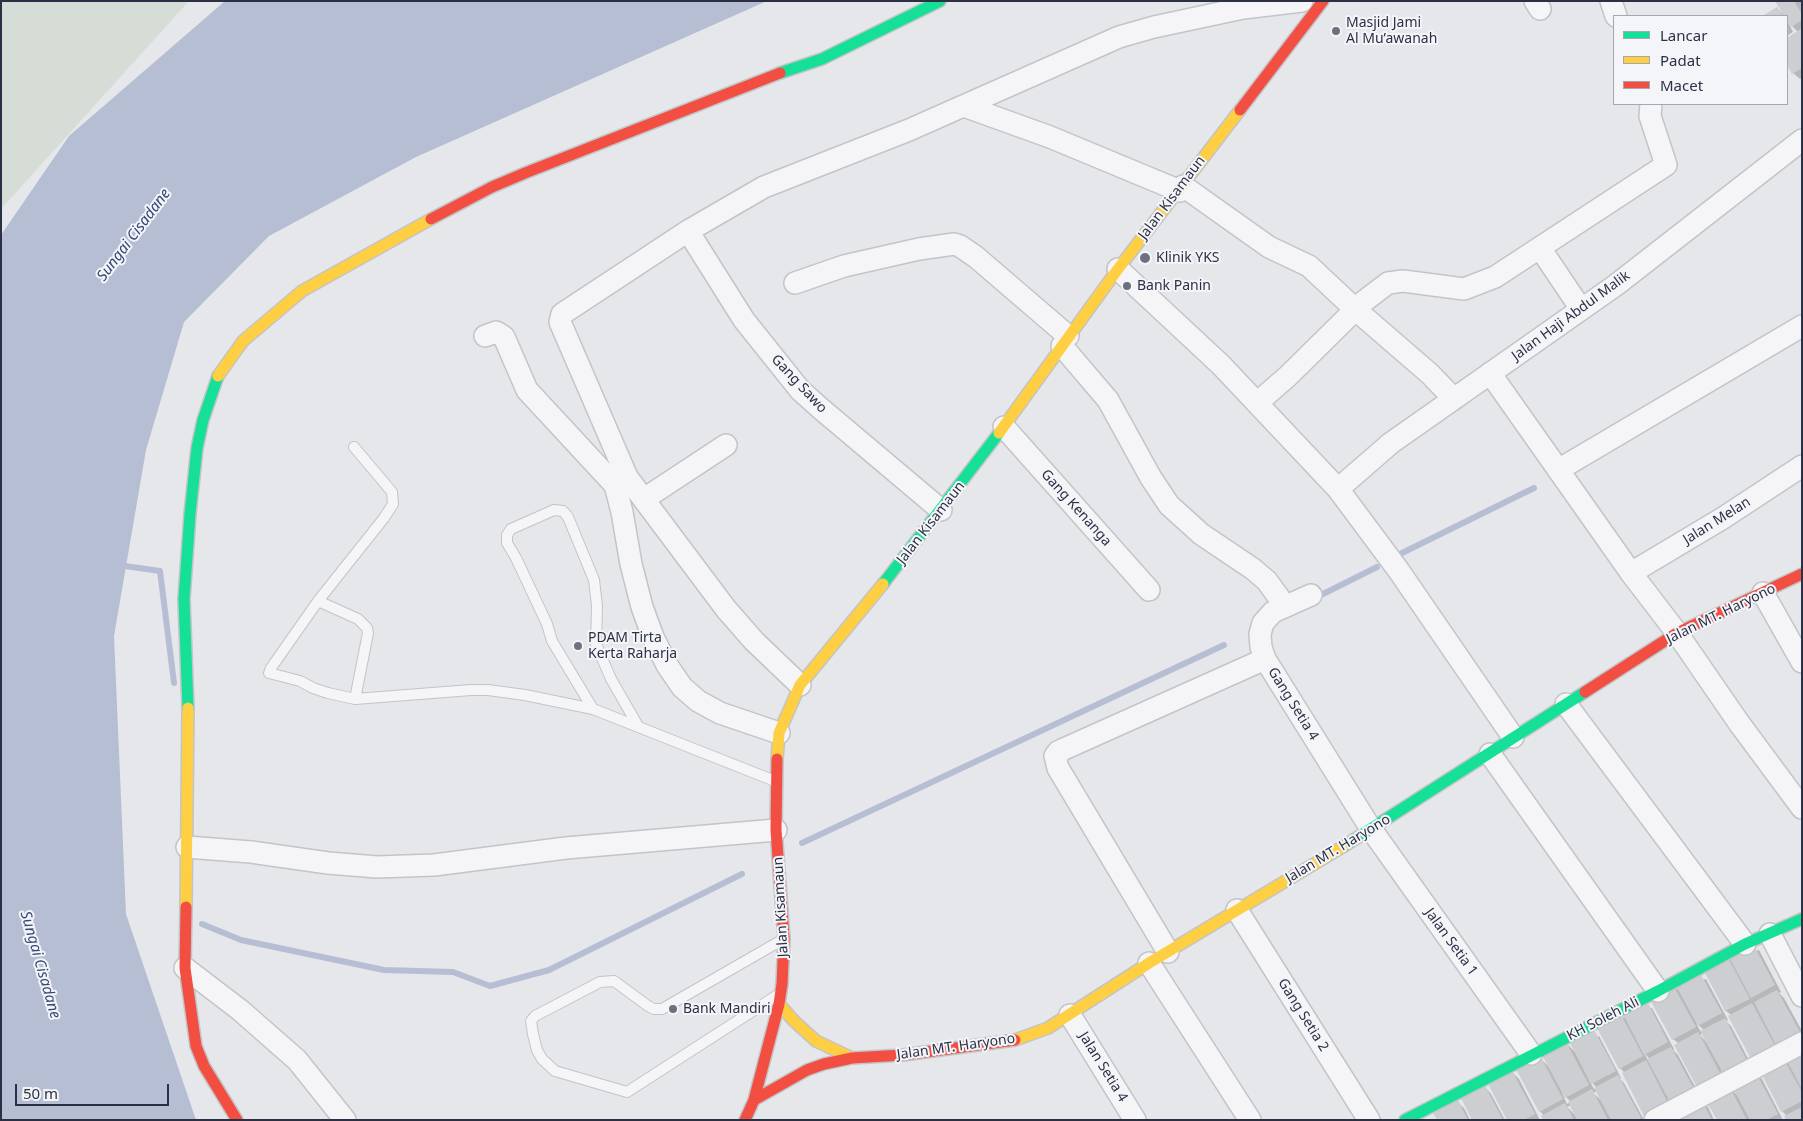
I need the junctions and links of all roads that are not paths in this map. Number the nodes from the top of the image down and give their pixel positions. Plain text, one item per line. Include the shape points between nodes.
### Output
1 (940, 1) edge
2 (1302, 1) edge
3 (1323, 1) edge
4 (1610, 1) edge
5 (1616, 15) edge
6 (1651, 105) edge
7 (964, 106) junction
8 (1802, 140) edge
9 (1181, 188) junction
10 (688, 231) junction
11 (1540, 248) junction
12 (1118, 269) junction
13 (795, 283) dead end
14 (1581, 309) junction
15 (1356, 310) junction
16 (1802, 326) edge
17 (485, 336) dead end
18 (1065, 341) junction
19 (1490, 373) junction
20 (1454, 399) junction
21 (1257, 403) junction
22 (1004, 427) junction
23 (726, 445) dead end
24 (354, 448) dead end
25 (1802, 466) edge
26 (1558, 470) junction
27 (621, 481) junction
28 (1338, 489) junction
29 (644, 498) junction
30 (941, 510) junction
31 (1631, 573) junction
32 (1802, 574) edge
33 (1149, 590) dead end
34 (1763, 593) junction
35 (1311, 595) dead end
36 (318, 601) junction
37 (1285, 606) junction
38 (1677, 633) junction
39 (1265, 659) junction
40 (1802, 662) edge
41 (800, 685) junction
42 (355, 699) junction
43 (1566, 704) junction
44 (594, 709) junction
45 (638, 726) junction
46 (779, 733) junction
47 (1513, 737) junction
48 (1490, 754) junction
49 (776, 781) junction
50 (1802, 808) edge
51 (1371, 829) junction
52 (776, 830) junction
53 (187, 847) junction
54 (1237, 910) junction
55 (1802, 920) edge
56 (1770, 934) junction
57 (784, 939) junction
58 (1745, 944) junction
59 (1168, 952) junction
60 (1149, 963) junction
61 (185, 968) junction
62 (1658, 991) junction
63 (1802, 996) edge
64 (780, 998) junction
65 (1070, 1015) junction
66 (1802, 1043) edge
67 (1531, 1054) junction
68 (852, 1058) junction
69 (754, 1100) junction
70 (237, 1120) edge
71 (345, 1120) edge
72 (745, 1120) edge
73 (1135, 1120) edge
74 (1250, 1120) edge
75 (1369, 1120) edge
76 (1405, 1120) edge
77 (1654, 1120) edge

1 - 53 street via 822,59 492,187 302,291 244,341 217,377 203,420 194,466 184,598 188,697
2 - 7 street via 1242,8 1137,31
3 - 9 street, Jalan Kisamaun
4 - 5 street
6 - 11 street via 1650,116 1666,165
7 - 9 street
7 - 10 street via 764,187
8 - 14 street, Jalan Haji Abdul Malik
9 - 12 street, Jalan Kisamaun
9 - 15 street via 1269,247 1309,266
10 - 27 street via 567,309 560,317
10 - 30 street, Gang Sawo via 744,320 800,390
11 - 14 street
11 - 15 street via 1495,277 1464,289 1403,281 1388,283
12 - 18 street, Jalan Kisamaun
12 - 21 street
13 - 18 street via 844,266 954,244 976,257
14 - 19 street, Jalan Haji Abdul Malik
15 - 20 street
15 - 21 street
16 - 26 street
17 - 27 street via 496,332 504,337 527,390
18 - 22 street, Jalan Kisamaun
18 - 37 street via 1108,400 1150,478 1169,505 1200,534 1267,581
19 - 20 street, Jalan Haji Abdul Malik
19 - 26 street
20 - 28 street, Jalan Haji Abdul Malik via 1391,443
21 - 28 street
22 - 30 street, Jalan Kisamaun
22 - 33 street, Gang Kenanga
23 - 29 street
24 - 36 lane via 392,492 393,504
25 - 31 street, Jalan Melan
26 - 31 street
27 - 29 street
27 - 46 street via 622,512 642,607 653,637 675,678 690,695 720,714
28 - 47 street via 1399,571
29 - 41 street via 732,616
30 - 41 street, Jalan Kisamaun
31 - 38 street
32 - 34 street, Jalan MT. Haryono
34 - 38 street, Jalan MT. Haryono
34 - 40 street
35 - 37 street, Gang Setia 4
36 - 42 lane via 358,619 367,628
36 - 42 lane via 269,673
37 - 39 street, Gang Setia 4 via 1273,612 1263,623 1260,634
38 - 43 street, Jalan MT. Haryono
38 - 50 street via 1738,723
39 - 51 street, Gang Setia 4
39 - 59 street via 1064,749 1055,756 1058,768
41 - 46 street, Jalan Kisamaun
42 - 44 lane via 488,690
43 - 47 street, Jalan MT. Haryono
43 - 58 street
44 - 45 lane
44 - 45 lane via 552,641 547,624 507,543 511,529 554,510 563,511 568,517 594,580 596,644 611,679
45 - 49 lane
46 - 49 street, Jalan Kisamaun
47 - 48 street, Jalan MT. Haryono
48 - 51 street, Jalan MT. Haryono
48 - 62 street
49 - 52 street, Jalan Kisamaun
51 - 54 street, Jalan MT. Haryono
51 - 67 street, Jalan Setia 1
52 - 53 street via 566,848 424,866 377,867
52 - 57 street, Jalan Kisamaun
53 - 61 street
54 - 59 street, Jalan MT. Haryono
54 - 75 street, Gang Setia 2
55 - 56 street, KH Soleh Ali
56 - 58 street, KH Soleh Ali
56 - 63 street
57 - 64 street, Jalan Kisamaun
57 - 64 lane via 662,1008 648,1006 614,982 600,982 535,1016 531,1021 532,1034 542,1059 555,1071 627,1092
58 - 62 street, KH Soleh Ali
59 - 60 street, Jalan MT. Haryono
60 - 65 street, Jalan MT. Haryono
60 - 74 street
61 - 70 street via 196,1046 204,1066
61 - 71 street via 297,1060
62 - 67 street, KH Soleh Ali
64 - 68 street, Jalan MT. Haryono via 804,1032
64 - 69 street, Jalan Kisamaun
65 - 68 street, Jalan MT. Haryono via 1021,1039 903,1055
65 - 73 street, Jalan Setia 4
66 - 77 street
67 - 76 street, KH Soleh Ali
68 - 69 street, Jalan MT. Haryono via 807,1070
69 - 72 street, Jalan Kisamaun

